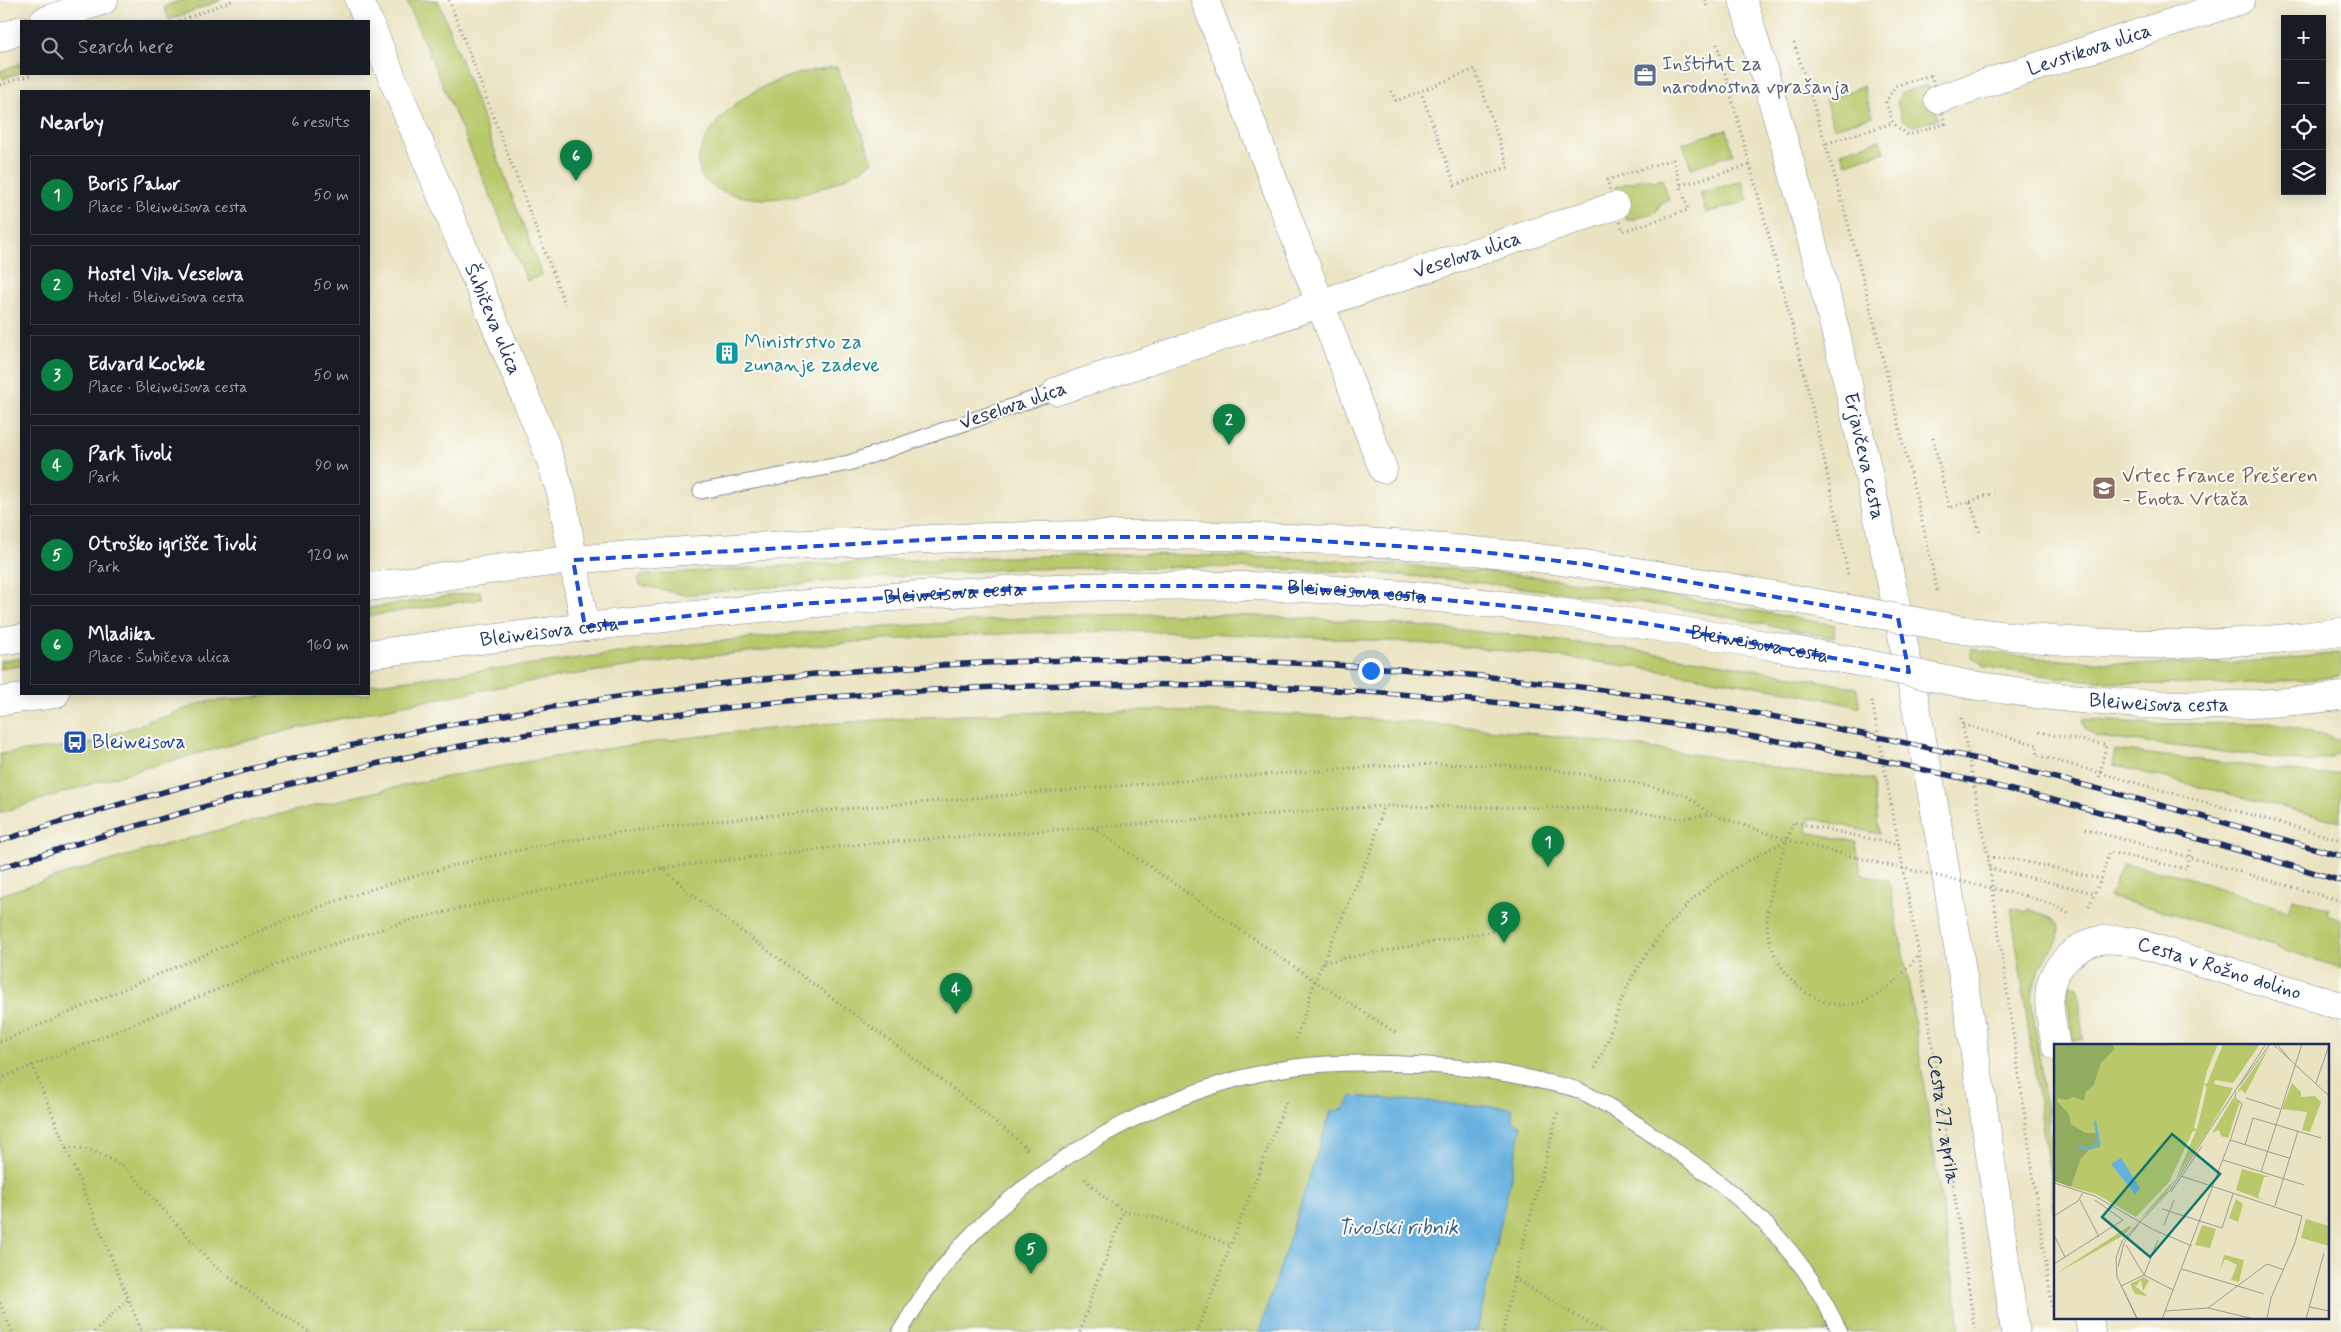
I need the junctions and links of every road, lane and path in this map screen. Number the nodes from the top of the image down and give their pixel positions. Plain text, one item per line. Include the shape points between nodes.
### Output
1 (104, 0) edge
2 (234, 0) edge
3 (359, 0) edge
4 (449, 0) edge
5 (1206, 0) edge
6 (1705, 0) edge
7 (1743, 0) edge
8 (2241, 0) edge
9 (1708, 9) dead end
10 (47, 20) edge
11 (181, 20) edge
12 (367, 20) edge
13 (370, 27) edge
14 (20, 30) edge
15 (1792, 36) dead end
16 (1715, 37) dead end
17 (0, 38) edge
18 (30, 75) edge
19 (0, 86) edge
20 (1391, 90) dead end
21 (1420, 92) junction
22 (1938, 99) dead end
23 (1893, 123) dead end
24 (1827, 143) junction
25 (1750, 165) junction
26 (1680, 185) junction
27 (1615, 206) junction
28 (565, 304) dead end
29 (1320, 305) junction
30 (1057, 391) joint
31 (1933, 438) dead end
32 (1383, 469) dead end
33 (700, 491) dead end
34 (1994, 493) dead end
35 (1970, 501) junction
36 (1980, 533) dead end
37 (573, 560) junction
38 (1850, 584) dead end
39 (370, 587) edge
40 (1937, 592) dead end
41 (585, 627) junction
42 (2341, 632) edge
43 (20, 638) edge
44 (0, 641) edge
45 (370, 654) edge
46 (47, 695) edge
47 (2341, 696) edge
48 (1872, 700) dead end
49 (0, 701) edge
50 (1960, 715) dead end
51 (1962, 725) junction
52 (2058, 736) dead end
53 (2100, 772) junction
54 (2099, 778) dead end
55 (1383, 806) junction
56 (1710, 814) junction
57 (1092, 827) junction
58 (2085, 829) dead end
59 (1788, 840) junction
60 (2341, 840) edge
61 (1899, 845) junction
62 (2191, 847) dead end
63 (1988, 857) junction
64 (2189, 857) junction
65 (661, 868) junction
66 (1989, 868) junction
67 (2100, 879) junction
68 (2341, 901) edge
69 (1955, 920) joint
70 (1499, 930) dead end
71 (2096, 940) junction
72 (1919, 955) junction
73 (1324, 962) junction
74 (1315, 981) junction
75 (2341, 1006) edge
76 (1296, 1040) dead end
77 (0, 1042) edge
78 (2056, 1044) edge
79 (1416, 1064) junction
80 (32, 1065) junction
81 (1295, 1067) junction
82 (0, 1079) edge
83 (1573, 1089) junction
84 (66, 1148) junction
85 (1030, 1152) dead end
86 (1065, 1159) junction
87 (1124, 1211) junction
88 (1230, 1246) junction
89 (1514, 1278) junction
90 (128, 1299) junction
91 (0, 1303) edge
92 (2054, 1322) dead end
93 (12, 1332) edge
94 (94, 1332) edge
95 (142, 1332) edge
96 (309, 1332) edge
97 (900, 1332) edge
98 (1080, 1332) edge
99 (1198, 1332) edge
100 (1503, 1332) edge
101 (1603, 1332) edge
102 (1840, 1332) edge
103 (1975, 1332) edge
104 (2015, 1332) edge

1 - 10 main road
2 - 11 path
3 - 12 main road, Šubičeva ulica
4 - 28 path
5 - 29 main road
6 - 9 path
7 - 69 main road, Erjavčeva cesta via 1795,180 1842,362 1887,561
8 - 22 main road, Levstikova ulica
13 - 37 main road, Šubičeva ulica via 545,444 562,496
14 - 17 main road
15 - 24 path
16 - 25 path, Erjavčeva cesta
18 - 19 path
20 - 21 path via 1396,101
21 - 21 path via 1474,69 1508,167 1455,185
23 - 24 path
24 - 40 path via 1890,384
25 - 26 path
25 - 38 path, Erjavčeva cesta via 1828,476
26 - 27 path via 1688,210 1623,231
26 - 27 path via 1673,159 1616,177 1607,180
27 - 29 main road, Veselova ulica
29 - 30 main road, Veselova ulica
29 - 32 main road
30 - 33 lane, Veselova ulica via 849,463
31 - 35 path via 1948,508
34 - 35 path
35 - 36 path
37 - 39 main road
37 - 41 main road, Šubičeva ulica
37 - 42 main road, bridge via 807,544 976,537 1238,537 1359,542 1491,553 1650,573 1963,630 2057,641 2151,645 2257,642
41 - 45 main road, Bleiweisova cesta
41 - 47 main road, Bleiweisova cesta, bridge via 800,604 969,592 1082,586 1251,586 1364,592 1538,609 1649,624 1972,685 2070,698 2166,704 2253,703
43 - 44 main road
46 - 49 main road
48 - 61 path
50 - 51 path
51 - 53 path via 2038,744 2036,755
51 - 63 path
52 - 53 path via 2106,745
53 - 54 path
53 - 60 path
55 - 56 path via 1590,808 1681,819
55 - 57 path
55 - 73 path via 1374,846
56 - 59 path
56 - 77 path via 1686,795 1590,774 1501,765 1413,764 848,809 624,833 457,865 334,901
57 - 65 path via 863,844
57 - 74 path
58 - 64 path
59 - 61 path via 1793,822
59 - 71 path, bridge via 2054,905 2068,912
59 - 72 path via 1771,894 1767,918 1769,937 1775,956 1791,980 1808,995 1825,1001 1855,1003 1867,1000 1887,988
59 - 83 path via 1709,886 1673,922 1626,990 1593,1073
61 - 72 path, Cesta 27. aprila
62 - 64 path
63 - 66 path
63 - 67 path via 2019,860
64 - 67 path via 2186,869 2109,852
64 - 68 path
65 - 80 path via 520,895 386,927 305,953
65 - 85 path via 694,896 900,1048
66 - 67 path via 2095,892
66 - 92 path
69 - 104 main road, Cesta 27. aprila via 1983,1094
70 - 73 path
71 - 75 main road, Cesta v Rožno dolino via 2118,939 2138,943
71 - 78 main road via 2069,956 2056,970 2050,999
72 - 103 path, Cesta 27. aprila
73 - 74 path
74 - 76 path
74 - 79 path via 1406,1039
79 - 81 lane via 1349,1062
79 - 83 lane via 1486,1071
80 - 82 path
80 - 84 path
81 - 86 lane via 1220,1084 1160,1105
81 - 88 path via 1295,1077
83 - 89 path via 1560,1103
83 - 102 lane via 1625,1116 1707,1172 1752,1210 1807,1274
84 - 90 path
84 - 96 path via 75,1146 118,1163 140,1182 215,1267
86 - 87 path via 1105,1198
86 - 97 lane via 1001,1207 974,1232 918,1302
87 - 88 path via 1161,1219
87 - 98 path
88 - 99 path
89 - 100 path
89 - 101 path
90 - 94 path
90 - 95 path
91 - 93 path

